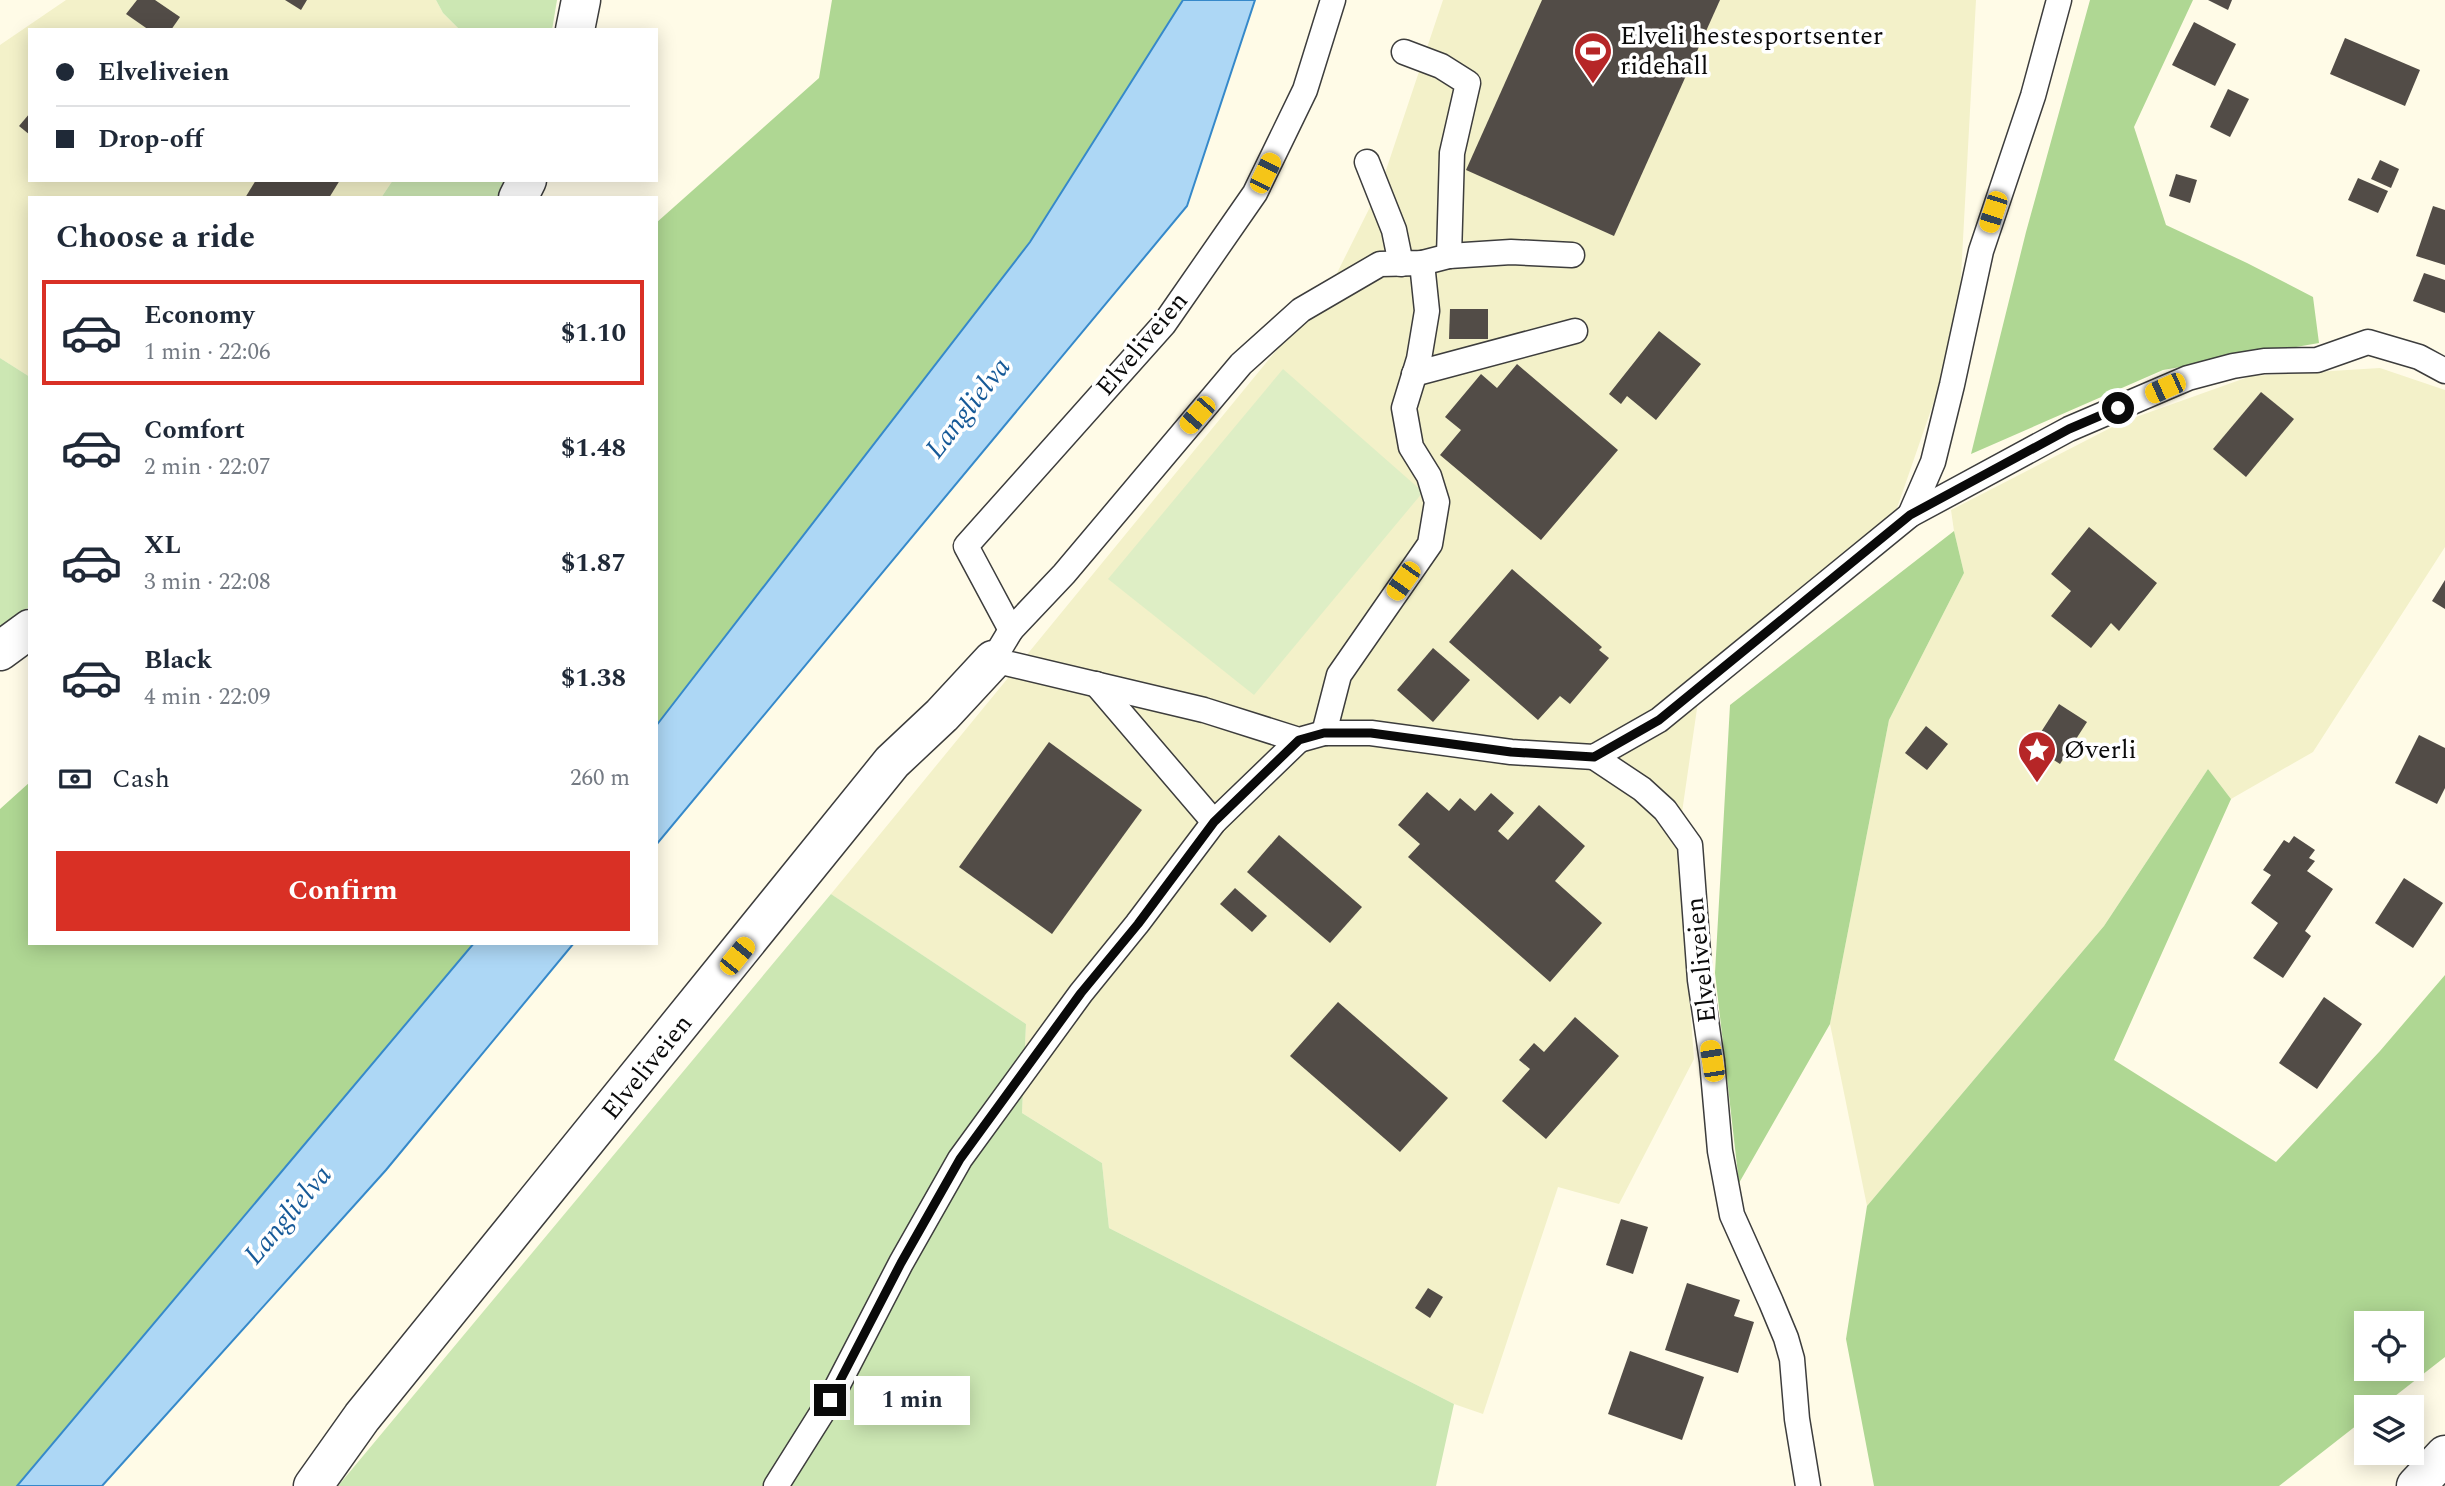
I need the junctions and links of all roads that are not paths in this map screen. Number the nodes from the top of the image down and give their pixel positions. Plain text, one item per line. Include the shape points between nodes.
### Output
1 (581, 0) edge
2 (1333, 0) edge
3 (2059, 0) edge
4 (575, 28) edge
5 (1404, 52) dead end
6 (1367, 162) dead end
7 (1572, 255) dead end
8 (1449, 256) junction
9 (1411, 263) junction
10 (1575, 331) dead end
11 (2445, 371) edge
12 (1414, 374) junction
13 (1910, 515) junction
14 (28, 630) edge
15 (1002, 645) junction
16 (0, 651) edge
17 (1096, 684) junction
18 (1324, 733) junction
19 (1299, 740) junction
20 (1594, 757) junction
21 (1214, 822) junction
22 (2445, 1455) edge
23 (313, 1486) edge
24 (776, 1486) edge
25 (1808, 1486) edge
26 (2416, 1486) edge

1 - 4 street
2 - 15 lane, Elveliveien via 1305,90 1255,193 1164,324 966,545
3 - 13 lane via 2033,96 1981,251 1933,462
5 - 8 lane via 1441,66 1468,83 1452,153
6 - 9 lane
7 - 8 lane
8 - 9 lane
9 - 12 lane via 1427,312
9 - 15 lane via 1380,264 1301,310 1241,364
10 - 12 lane
11 - 13 lane via 2419,357 2368,342 2317,360 2264,361 2188,378 2069,429
12 - 18 lane via 1404,408 1411,447 1429,476 1437,502 1430,544 1339,675
13 - 20 lane via 1659,720
14 - 16 street
15 - 17 lane
15 - 23 street, Elveliveien via 942,715 892,762 362,1417
17 - 19 lane via 1204,709
17 - 21 lane
18 - 19 lane
18 - 20 lane via 1371,733 1511,752
19 - 21 lane
20 - 25 lane, Elveliveien via 1650,796 1690,845 1720,1151 1732,1215 1789,1349
21 - 24 lane via 960,1159 830,1400
22 - 26 street

